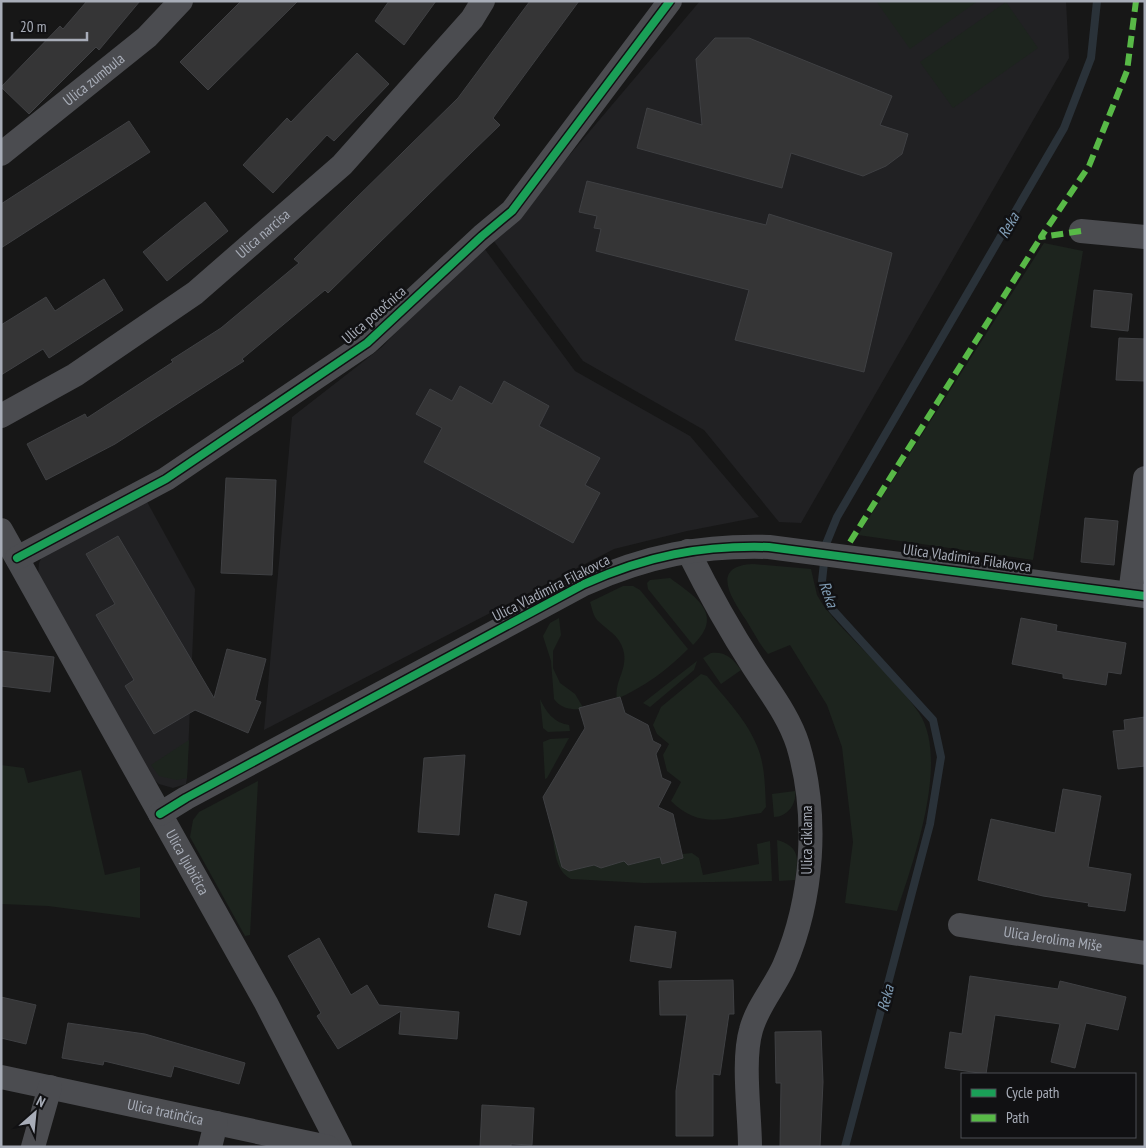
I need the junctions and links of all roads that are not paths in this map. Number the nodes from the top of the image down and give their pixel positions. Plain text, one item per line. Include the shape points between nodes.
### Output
1 (181, 1) edge
2 (482, 1) edge
3 (670, 1) edge
4 (1, 154) edge
5 (1081, 231) dead end
6 (1145, 237) edge
7 (1, 416) edge
8 (1145, 478) edge
9 (1, 530) edge
10 (688, 551) junction
11 (17, 558) junction
12 (1138, 595) edge
13 (160, 814) junction
14 (960, 925) dead end
15 (1145, 953) edge
16 (1, 1078) edge
17 (50, 1087) junction
18 (216, 1122) junction
19 (33, 1147) edge
20 (210, 1147) edge
21 (328, 1147) edge
22 (340, 1147) edge
23 (750, 1147) edge

1 - 4 street, Ulica zumbula via 147,37
2 - 7 street, Ulica narcisa via 472,18 342,165 195,294 75,375
3 - 11 street, Ulica potočnica via 512,211 367,343 166,479
5 - 6 street
8 - 12 street, Ulica Vladimira Filakovca
9 - 11 street, Ulica ljubičica
10 - 12 street, Ulica Vladimira Filakovca via 740,546 797,550
10 - 13 street, Ulica Vladimira Filakovca via 639,562 584,584
10 - 23 street, Ulica ciklama via 718,610 793,731 803,766 810,826 807,882 797,928 783,969 756,1016 749,1038
11 - 13 street, Ulica ljubičica
13 - 22 street, Ulica ljubičica via 287,1042
14 - 15 street, Ulica Jerolima Miše
16 - 17 street, Ulica tratinčica
17 - 18 street, Ulica tratinčica
17 - 19 street
18 - 20 street
18 - 21 street, Ulica tratinčica

